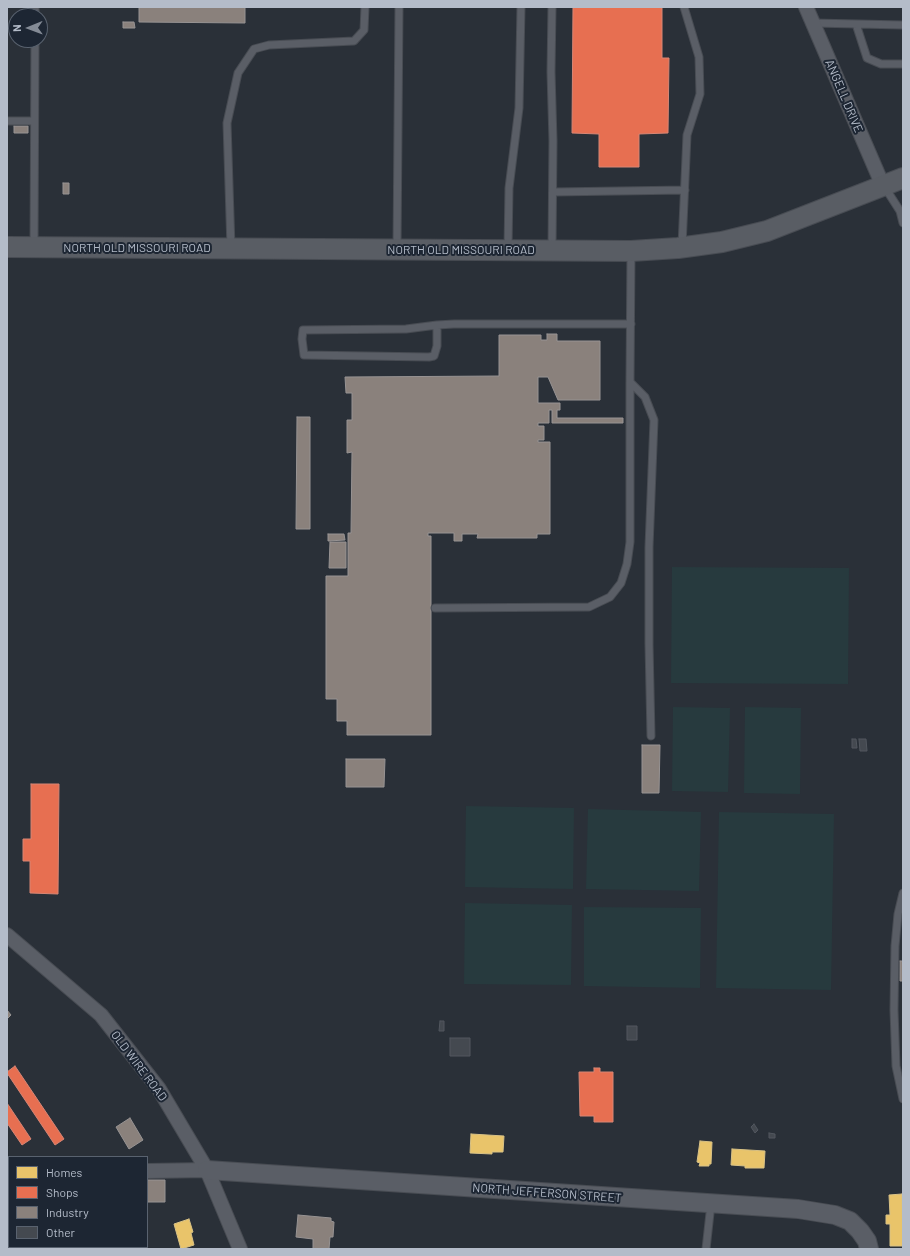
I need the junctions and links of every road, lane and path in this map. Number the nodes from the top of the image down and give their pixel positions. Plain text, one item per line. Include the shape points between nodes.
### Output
1 (366, 7) edge
2 (399, 7) edge
3 (521, 7) edge
4 (552, 7) edge
5 (684, 7) edge
6 (806, 7) edge
7 (813, 23) junction
8 (856, 24) junction
9 (903, 25) edge
10 (35, 48) edge
11 (903, 64) edge
12 (7, 121) edge
13 (34, 121) junction
14 (903, 178) edge
15 (883, 186) junction
16 (685, 190) junction
17 (553, 192) junction
18 (903, 223) edge
19 (7, 247) edge
20 (34, 247) junction
21 (231, 248) junction
22 (682, 248) junction
23 (397, 250) junction
24 (508, 250) junction
25 (552, 251) junction
26 (631, 251) junction
27 (631, 324) junction
28 (437, 325) junction
29 (630, 382) junction
30 (435, 608) dead end
31 (651, 736) dead end
32 (903, 893) edge
33 (7, 935) edge
34 (903, 1099) edge
35 (207, 1170) junction
36 (148, 1171) edge
37 (711, 1203) junction
38 (240, 1249) edge
39 (706, 1249) edge
40 (870, 1249) edge

1 - 21 lane via 364,30 354,41 269,45 254,49 238,73 227,123
2 - 23 lane
3 - 24 lane via 519,108 508,188
4 - 17 lane
5 - 16 lane via 699,58 700,94 687,135
6 - 7 street, ANGELL DRIVE
7 - 8 lane
7 - 15 street, ANGELL DRIVE
8 - 9 lane
8 - 11 lane via 867,58 880,64
10 - 13 lane
12 - 13 lane
13 - 20 lane
14 - 15 main road, NORTH OLD MISSOURI ROAD
15 - 18 lane via 900,211
15 - 22 main road, NORTH OLD MISSOURI ROAD via 767,231
16 - 17 lane
16 - 22 lane
17 - 25 lane
19 - 20 main road, NORTH OLD MISSOURI ROAD
20 - 21 main road, NORTH OLD MISSOURI ROAD
21 - 23 main road, NORTH OLD MISSOURI ROAD
22 - 26 main road, NORTH OLD MISSOURI ROAD
23 - 24 main road, NORTH OLD MISSOURI ROAD
24 - 25 main road, NORTH OLD MISSOURI ROAD
25 - 26 main road, NORTH OLD MISSOURI ROAD
26 - 27 lane
27 - 28 lane
27 - 29 lane
28 - 28 lane via 406,329 303,330 304,355 434,356 437,346
29 - 30 lane via 630,542 621,583 610,597 589,607
29 - 31 lane via 645,397 654,420 649,547
32 - 34 lane via 894,946 896,1066
33 - 35 street, OLD WIRE ROAD via 101,1015 159,1089
35 - 36 street
35 - 37 street, NORTH JEFFERSON STREET
35 - 38 street, OLD WIRE ROAD
37 - 39 lane
37 - 40 street, NORTH JEFFERSON STREET via 798,1209 835,1215 850,1221 860,1231

